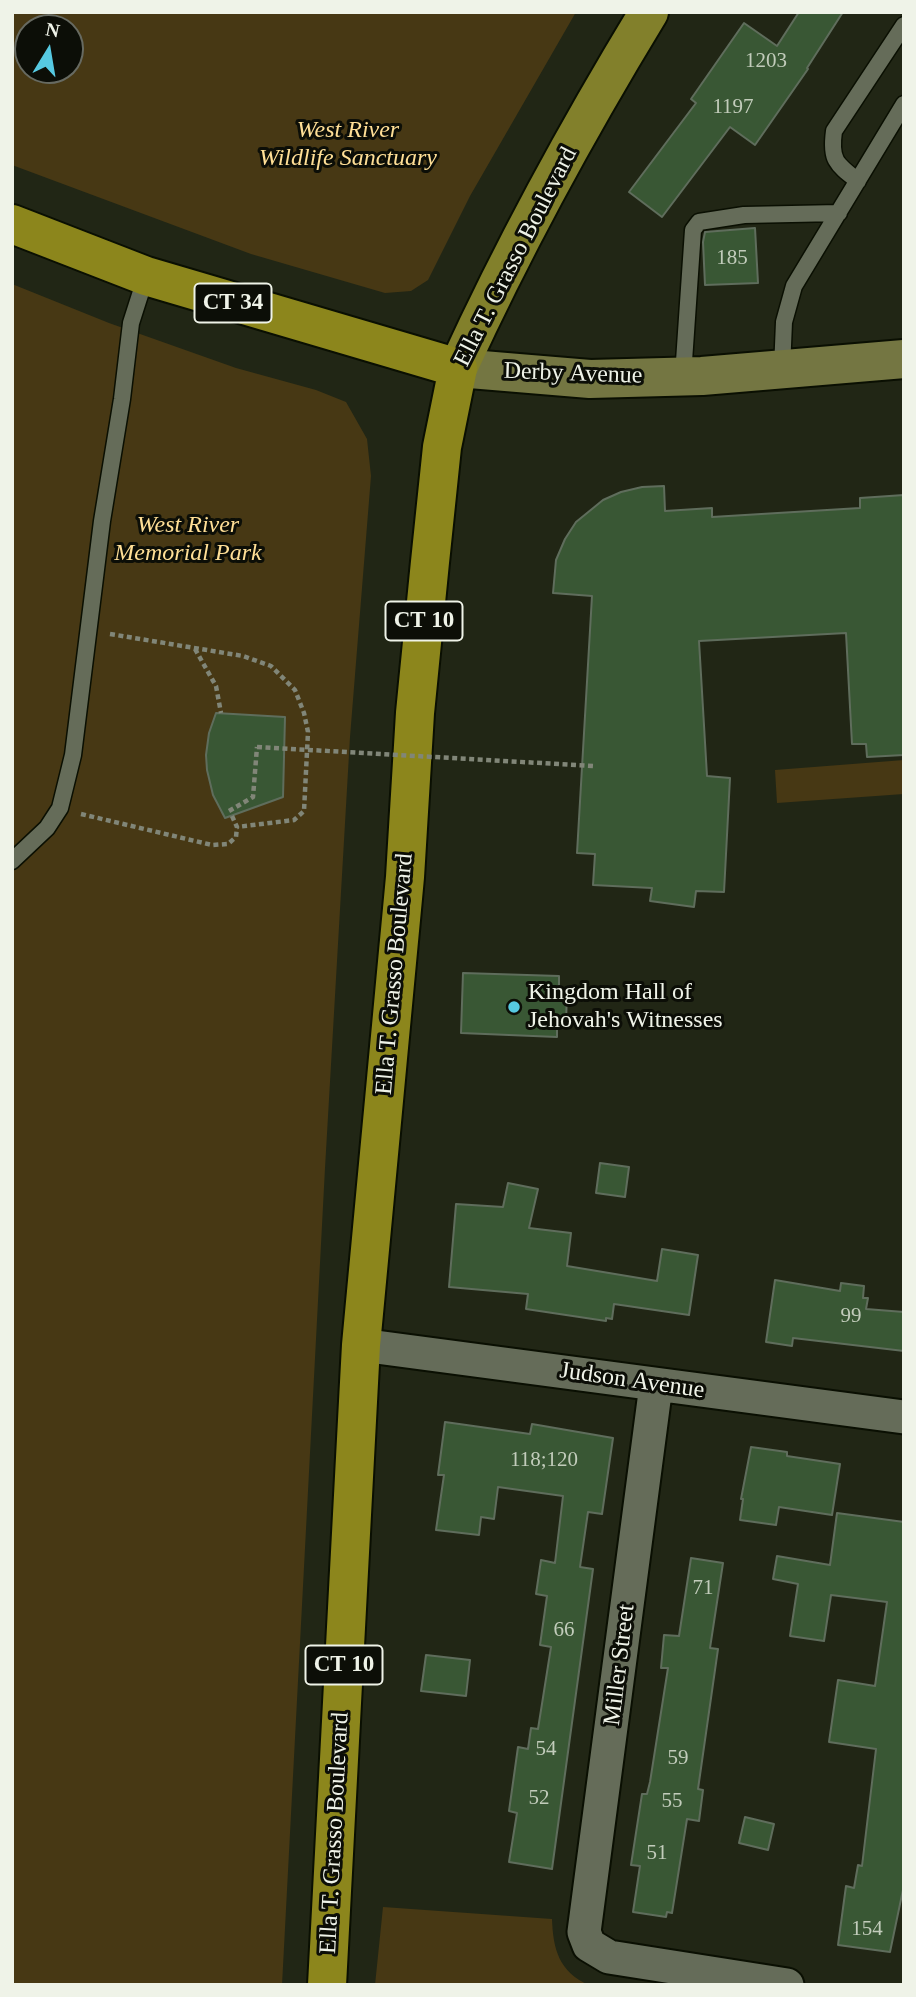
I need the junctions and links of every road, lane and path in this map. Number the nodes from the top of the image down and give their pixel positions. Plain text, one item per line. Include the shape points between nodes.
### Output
1 (649, 12) edge
2 (904, 25) edge
3 (904, 104) edge
4 (858, 181) junction
5 (839, 213) junction
6 (12, 224) edge
7 (146, 276) junction
8 (904, 359) edge
9 (458, 368) junction
10 (782, 369) junction
11 (683, 376) junction
12 (89, 630) junction
13 (194, 648) junction
14 (221, 713) dead end
15 (593, 766) dead end
16 (60, 808) junction
17 (237, 827) junction
18 (12, 861) edge
19 (361, 1345) junction
20 (656, 1385) junction
21 (904, 1417) edge
22 (327, 1985) edge
23 (787, 1985) edge

1 - 9 main road, Ella T. Grasso Boulevard / CT 10 via 606,82
2 - 4 lane via 834,131 832,150 838,166
3 - 4 lane
4 - 5 lane
5 - 10 lane via 794,286 784,322
5 - 11 lane via 744,215 699,222 693,230
6 - 7 highway, Derby Avenue / CT 34
7 - 9 highway, Derby Avenue / CT 34
7 - 12 lane via 131,323
8 - 10 main road, Derby Avenue
9 - 11 main road, Derby Avenue via 590,379
9 - 19 highway, Ella T. Grasso Boulevard / CT 10 via 442,447 415,713 405,877
10 - 11 main road, Derby Avenue
12 - 13 path
12 - 16 lane via 73,755
13 - 14 path via 216,685
13 - 17 path via 271,666 295,690 304,712 308,732 304,811 294,820
15 - 17 path, bridge via 257,747 253,797 230,813
16 - 17 path via 212,845 228,844 236,837
16 - 18 lane via 47,828
19 - 20 street, Judson Avenue
19 - 22 highway, Ella T. Grasso Boulevard / CT 10
20 - 21 street, Judson Avenue
20 - 23 street, Miller Street via 584,1932 589,1945 609,1957

